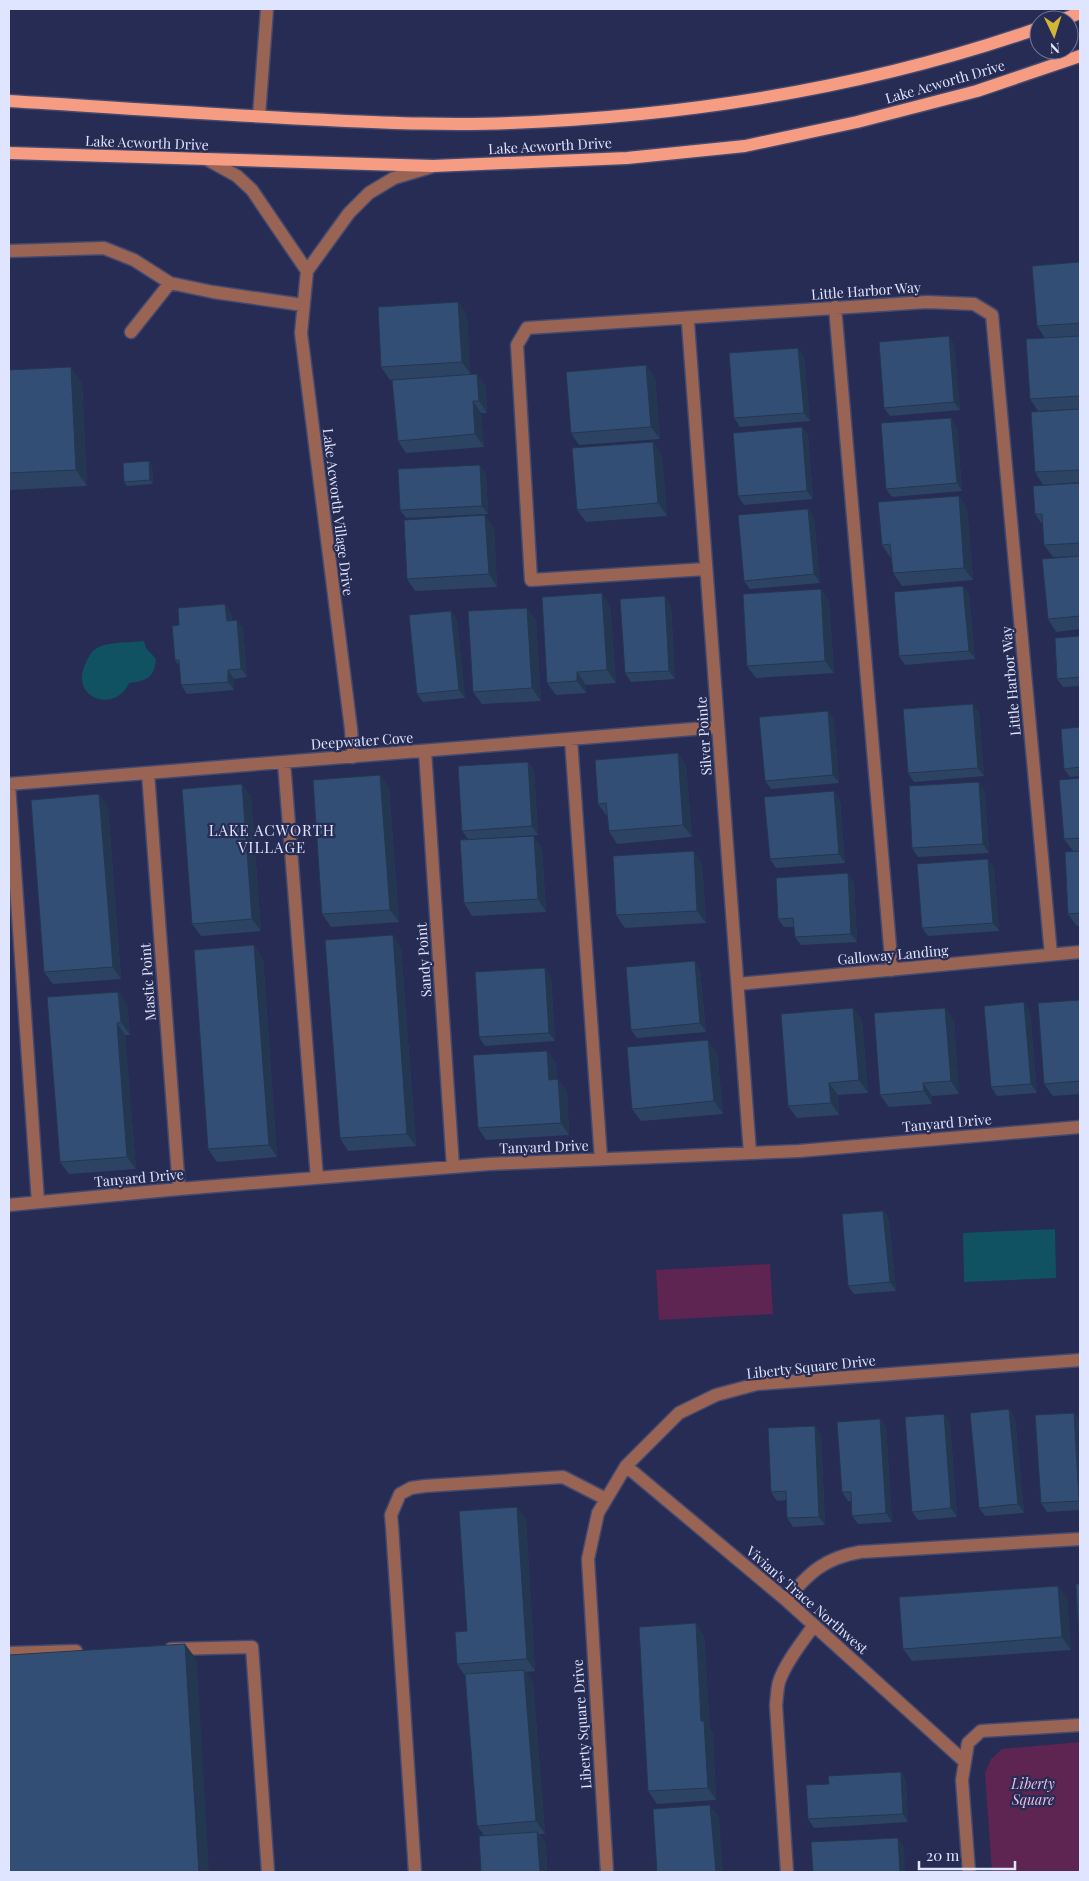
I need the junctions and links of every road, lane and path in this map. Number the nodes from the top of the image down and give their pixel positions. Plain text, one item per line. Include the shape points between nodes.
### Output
1 (267, 9) edge
2 (1029, 31) edge
3 (1080, 56) edge
4 (9, 101) edge
5 (259, 116) junction
6 (9, 153) edge
7 (208, 160) junction
8 (433, 166) junction
9 (9, 251) edge
10 (307, 271) junction
11 (170, 283) junction
12 (303, 305) junction
13 (836, 307) junction
14 (686, 318) junction
15 (131, 332) dead end
16 (706, 569) junction
17 (718, 727) junction
18 (571, 739) junction
19 (425, 751) junction
20 (353, 756) junction
21 (284, 762) junction
22 (148, 773) junction
23 (9, 784) edge
24 (1080, 952) edge
25 (1051, 955) junction
26 (892, 970) junction
27 (738, 984) junction
28 (1080, 1127) edge
29 (750, 1153) junction
30 (601, 1159) junction
31 (453, 1167) junction
32 (317, 1178) junction
33 (179, 1189) junction
34 (38, 1202) junction
35 (9, 1205) edge
36 (1080, 1360) edge
37 (626, 1466) junction
38 (606, 1499) junction
39 (1080, 1540) edge
40 (786, 1600) junction
41 (814, 1625) junction
42 (155, 1650) edge
43 (87, 1651) edge
44 (9, 1653) edge
45 (1080, 1725) edge
46 (964, 1761) junction
47 (268, 1872) edge
48 (415, 1872) edge
49 (607, 1872) edge
50 (787, 1872) edge
51 (968, 1872) edge

1 - 5 street
2 - 5 main road, Lake Acworth Drive via 906,68 821,87 721,104 597,118 414,124
3 - 8 main road, Lake Acworth Drive via 977,91 746,146 627,158
4 - 5 main road, Lake Acworth Drive
6 - 7 main road, Lake Acworth Drive
7 - 8 main road, Lake Acworth Drive
7 - 10 street via 237,176 252,190
8 - 10 street, Lake Acworth Village Drive via 394,178 369,193 349,213
9 - 11 street via 104,248 134,260
10 - 12 street, Lake Acworth Village Drive
11 - 12 street
11 - 15 street
12 - 20 street, Lake Acworth Village Drive via 300,333
13 - 14 street, Little Harbor Way
13 - 25 street, Little Harbor Way via 955,303 974,304 992,315
13 - 26 street
14 - 16 street, Silver Pointe
14 - 16 street, Little Harbor Way via 527,328 517,345 531,580
16 - 17 street, Silver Pointe
17 - 18 street, Deepwater Cove
17 - 27 street, Silver Pointe
18 - 19 street, Deepwater Cove
18 - 30 street
19 - 20 street, Deepwater Cove
19 - 31 street, Sandy Point
20 - 21 street, Deepwater Cove
21 - 22 street, Deepwater Cove
21 - 32 street
22 - 23 street, Deepwater Cove
22 - 33 street, Mastic Point
23 - 34 street
24 - 25 street
25 - 26 street, Galloway Landing
26 - 27 street, Galloway Landing
27 - 29 street, Silver Pointe
28 - 29 street, Tanyard Drive
29 - 30 street, Tanyard Drive
30 - 31 street, Tanyard Drive
31 - 32 street, Tanyard Drive
32 - 33 street, Tanyard Drive
33 - 34 street, Tanyard Drive
34 - 35 street, Tanyard Drive
36 - 37 street, Liberty Square Drive via 758,1384 716,1395 679,1413
37 - 38 street, Liberty Square Drive
37 - 40 street, Vivian's Trace Northwest
38 - 48 street via 563,1477 425,1486 400,1494 391,1515
38 - 49 street, Liberty Square Drive via 598,1512 588,1559
39 - 40 street via 843,1555 807,1576
40 - 41 street, Vivian's Trace Northwest
41 - 46 street, Vivian's Trace Northwest
41 - 50 street via 785,1670 777,1691
42 - 47 street via 252,1647
43 - 44 street
45 - 46 street via 981,1731 968,1743
46 - 51 street via 962,1780

